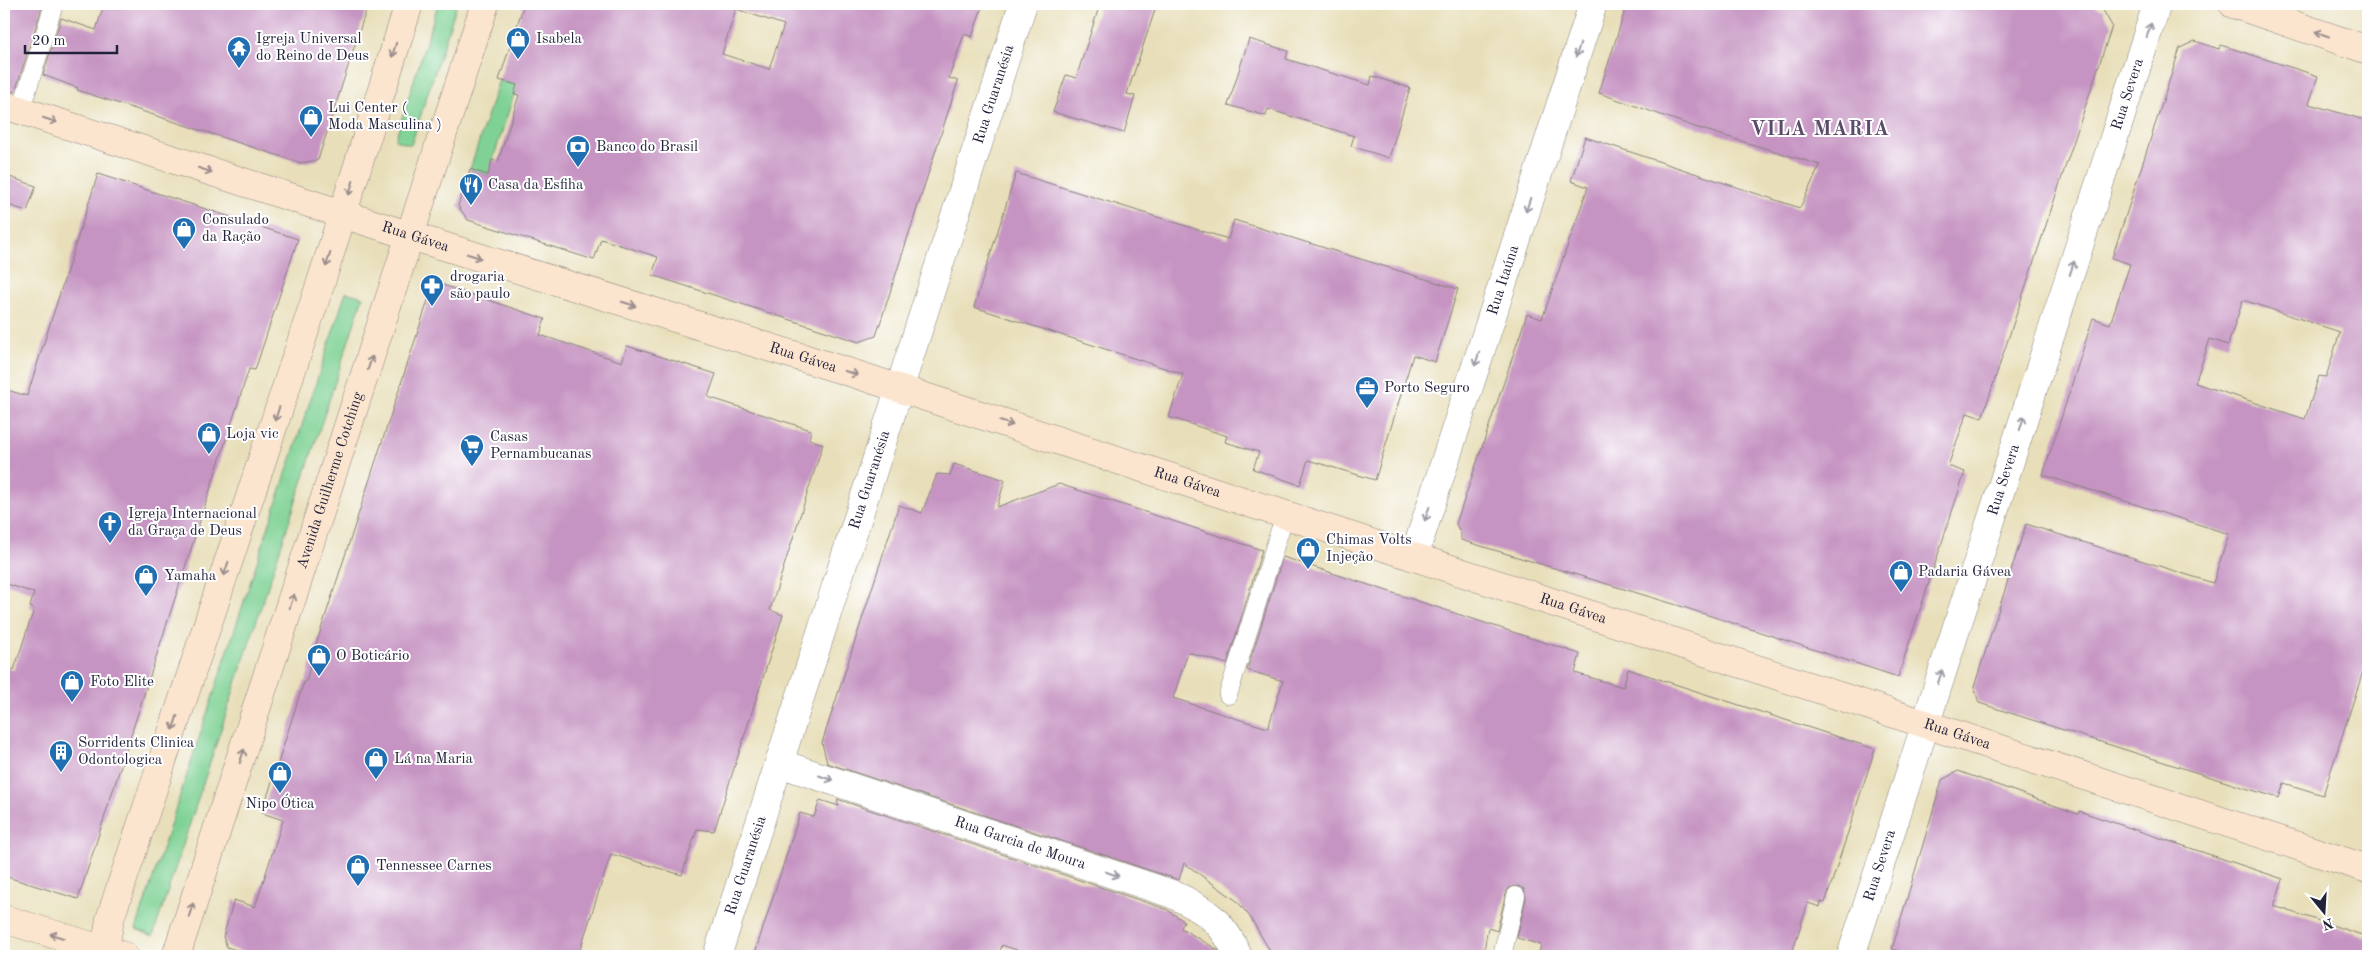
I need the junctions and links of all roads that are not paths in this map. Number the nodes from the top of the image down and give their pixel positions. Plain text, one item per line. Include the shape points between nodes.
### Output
1 (54, 4) edge
2 (409, 4) edge
3 (485, 4) edge
4 (1023, 4) edge
5 (1594, 4) edge
6 (2157, 4) edge
7 (2233, 4) edge
8 (2368, 50) edge
9 (13, 108) edge
10 (343, 214) junction
11 (411, 236) junction
12 (899, 388) junction
13 (1285, 514) junction
14 (1414, 557) junction
15 (1228, 695) dead end
16 (1926, 724) junction
17 (779, 763) junction
18 (2368, 869) edge
19 (1516, 896) dead end
20 (4, 919) edge
21 (111, 954) edge
22 (176, 956) edge
23 (717, 956) edge
24 (1238, 956) edge
25 (1502, 956) edge
26 (1851, 956) edge

1 - 9 lane
2 -> 10 main road
3 - 11 main road, Avenida Guilherme Cotching
4 - 12 street, Rua Guaranésia
5 -> 14 street, Rua Itaúna
16 -> 6 street, Rua Severa
8 -> 7 main road
9 -> 10 main road, Rua Gávea
10 - 11 main road, Rua Gávea
10 -> 21 main road via 110,919
11 -> 12 main road, Rua Gávea
22 -> 11 main road, Avenida Guilherme Cotching
12 -> 13 main road, Rua Gávea
12 - 17 street, Rua Guaranésia
13 - 14 main road, Rua Gávea
13 - 15 lane
14 - 16 main road, Rua Gávea
16 - 18 main road, Rua Gávea
16 - 26 street, Rua Severa
17 - 23 street, Rua Guaranésia
17 -> 24 street, Rua Garcia de Moura via 1172,894 1199,906 1217,922 1230,938
19 - 25 lane
21 -> 20 main road

